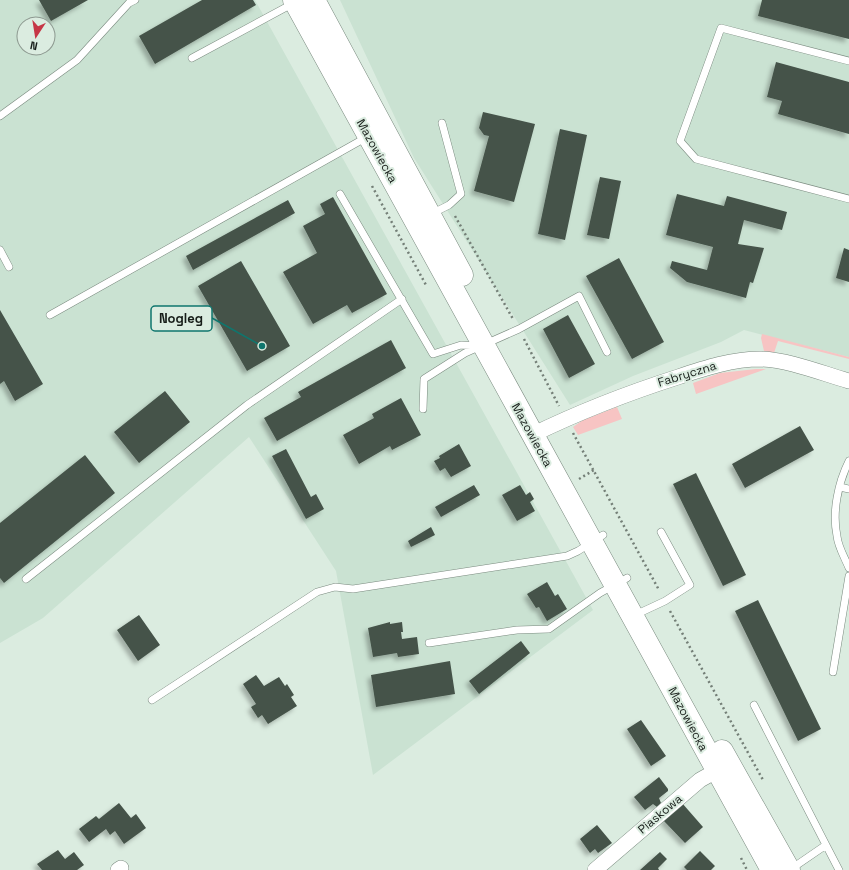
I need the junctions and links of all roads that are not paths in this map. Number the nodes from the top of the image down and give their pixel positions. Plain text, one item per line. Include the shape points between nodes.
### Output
1 (135, 0) edge
2 (300, 1) edge
3 (192, 58) dead end
4 (849, 62) edge
5 (0, 116) edge
6 (442, 123) dead end
7 (376, 132) junction
8 (340, 194) dead end
9 (849, 199) edge
10 (423, 218) junction
11 (0, 250) edge
12 (9, 267) dead end
13 (402, 299) junction
14 (50, 315) dead end
15 (490, 342) junction
16 (607, 352) dead end
17 (849, 381) edge
18 (423, 408) dead end
19 (538, 432) junction
20 (849, 461) edge
21 (840, 487) junction
22 (849, 489) edge
23 (661, 532) dead end
24 (597, 538) junction
25 (846, 555) edge
26 (849, 568) edge
27 (849, 576) edge
28 (26, 579) dead end
29 (621, 581) junction
30 (639, 613) junction
31 (429, 643) dead end
32 (833, 672) dead end
33 (152, 700) dead end
34 (754, 705) dead end
35 (723, 768) junction
36 (826, 845) junction
37 (595, 870) edge
38 (772, 870) edge
39 (789, 870) edge
40 (839, 870) edge

1 - 5 lane via 77,60
2 - 3 lane
2 - 7 main road, Mazowiecka
4 - 9 lane via 721,28 680,141 696,158
6 - 10 lane via 461,194 449,205
7 - 10 main road, Mazowiecka
7 - 14 lane
8 - 13 lane
10 - 15 main road, Mazowiecka
11 - 12 lane
13 - 15 lane via 433,354 461,345
13 - 28 lane via 247,405
15 - 16 lane via 579,296
15 - 18 lane via 465,353 424,379
15 - 19 main road, Mazowiecka
17 - 19 street, Fabryczna via 782,362 732,361 636,390
19 - 24 main road, Mazowiecka
20 - 21 lane
21 - 22 lane
21 - 25 lane via 836,508 837,537
23 - 30 lane via 690,585
24 - 29 main road, Mazowiecka
24 - 33 lane via 567,556 353,589 335,587 317,592
25 - 26 lane
27 - 32 lane
29 - 30 main road, Mazowiecka
29 - 31 lane via 549,629 517,630
30 - 35 main road, Mazowiecka
34 - 36 lane
35 - 37 street, Piaskowa via 700,780
35 - 38 main road, Mazowiecka
35 - 39 main road, Mazowiecka
36 - 39 lane
36 - 40 lane

